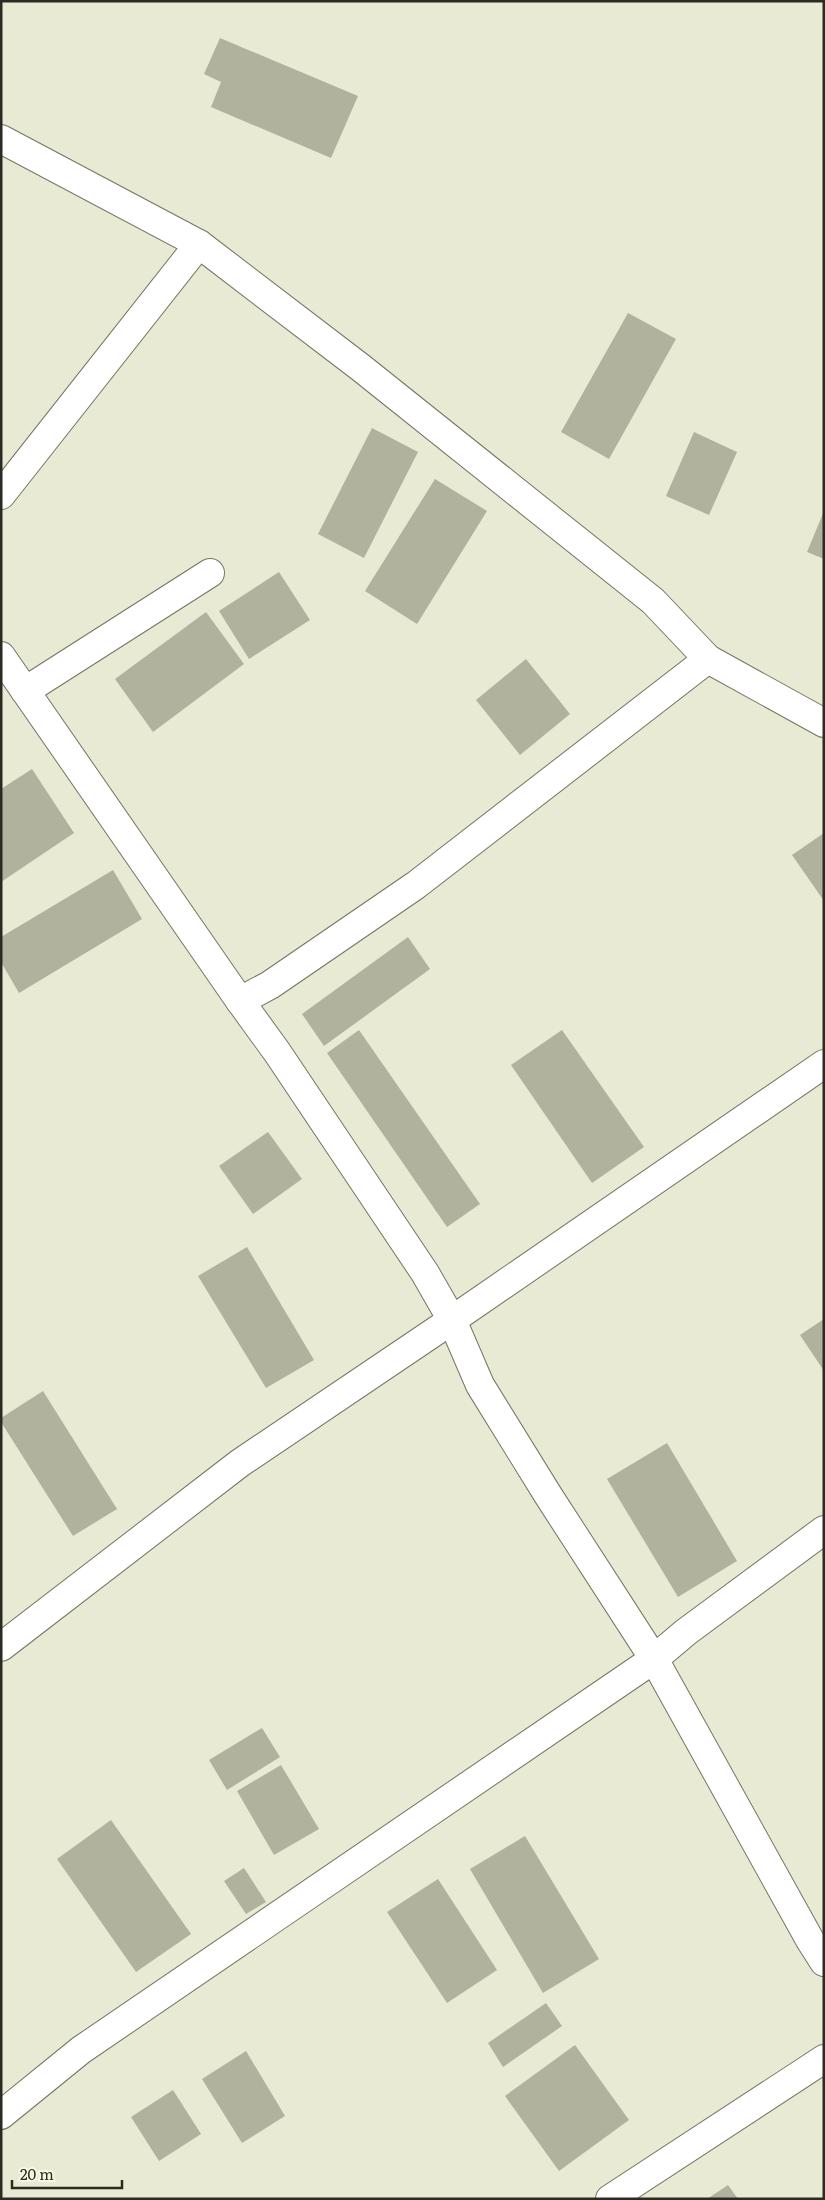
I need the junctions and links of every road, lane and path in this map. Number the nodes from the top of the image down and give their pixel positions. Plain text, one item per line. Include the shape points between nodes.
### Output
1 (1, 139) edge
2 (199, 244) junction
3 (1, 495) edge
4 (210, 573) dead end
5 (1, 656) edge
6 (708, 659) junction
7 (25, 691) junction
8 (824, 723) edge
9 (240, 1001) junction
10 (824, 1064) edge
11 (452, 1320) junction
12 (824, 1530) edge
13 (1, 1647) edge
14 (654, 1659) junction
15 (824, 1962) edge
16 (824, 2059) edge
17 (1, 2115) edge
18 (610, 2199) edge

1 - 2 street
2 - 3 street
2 - 6 street via 360,367 654,601
4 - 7 street
5 - 7 street
6 - 8 street
6 - 9 street via 416,885 270,985
7 - 9 street
9 - 11 street via 425,1273
10 - 11 street
11 - 13 street via 240,1463
11 - 14 street via 480,1385
12 - 14 street
14 - 15 street
14 - 17 street via 81,2050
16 - 18 street

